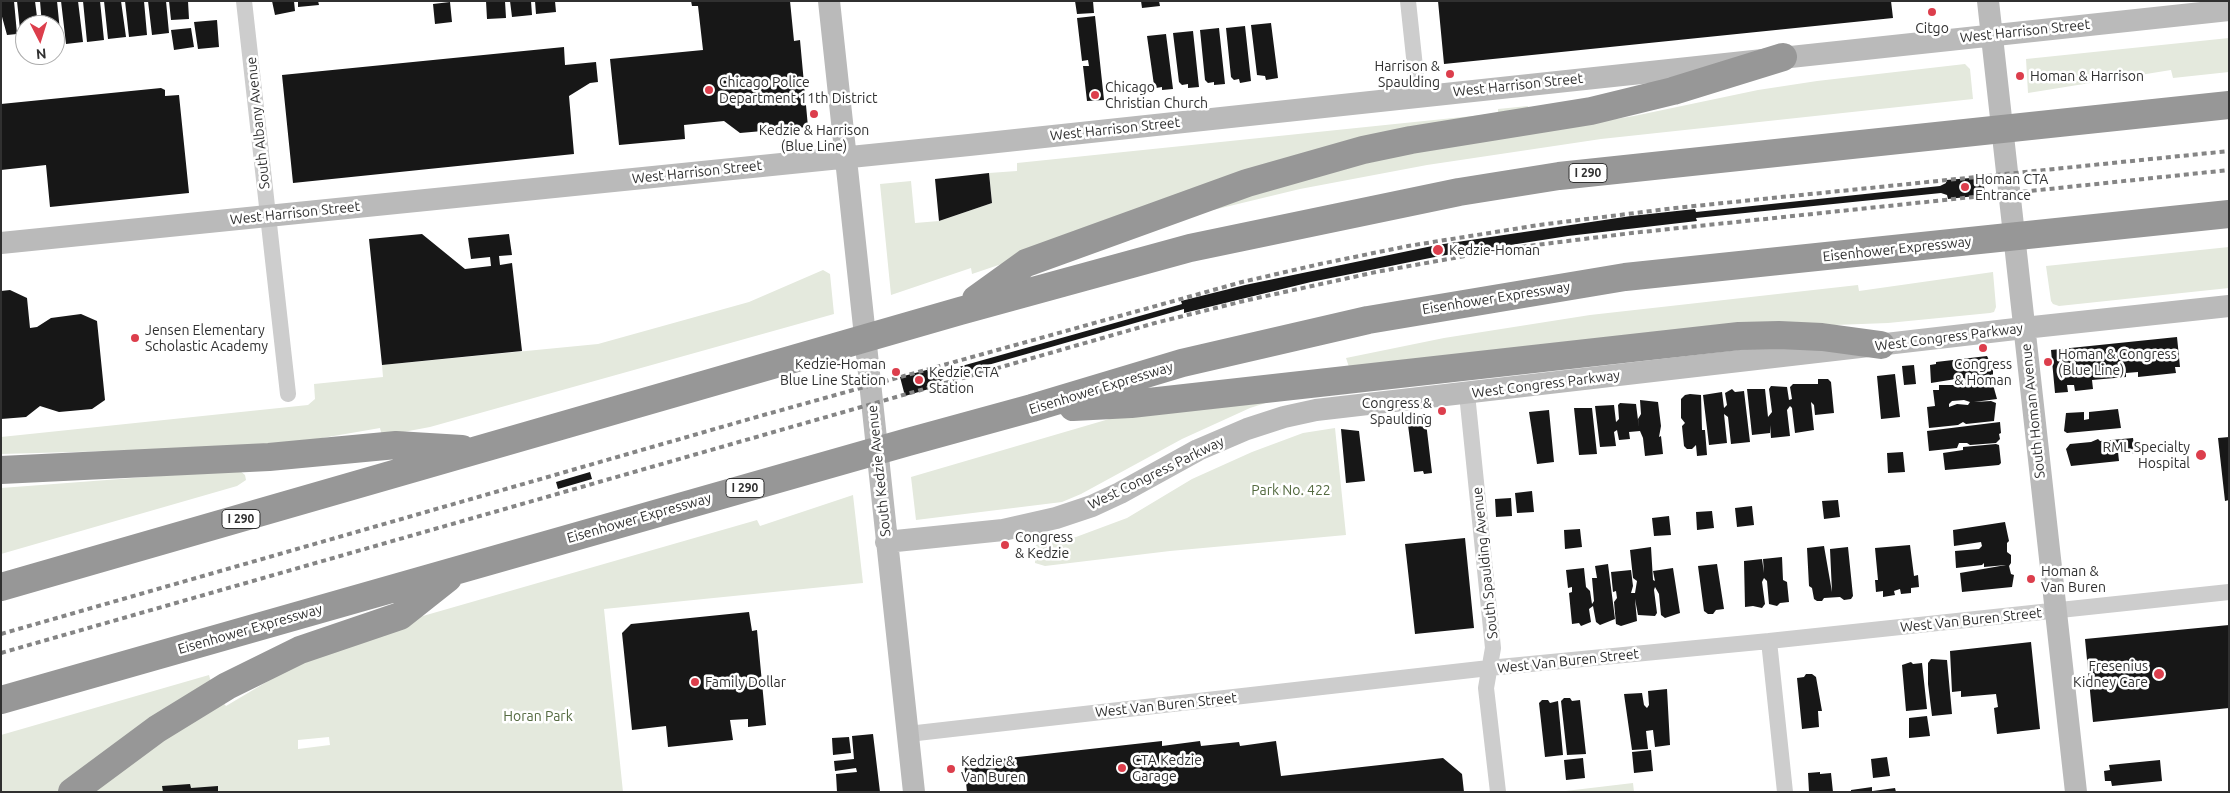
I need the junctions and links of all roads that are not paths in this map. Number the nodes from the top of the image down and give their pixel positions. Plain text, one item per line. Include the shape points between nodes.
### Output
1 (244, 1) edge
2 (829, 1) edge
3 (1408, 1) edge
4 (1988, 1) edge
5 (2229, 10) edge
6 (1991, 34) junction
7 (1783, 57) junction
8 (1418, 95) junction
9 (2229, 105) edge
10 (847, 156) junction
11 (2229, 214) edge
12 (268, 216) junction
13 (1, 243) edge
14 (2229, 306) edge
15 (960, 311) junction
16 (2024, 328) junction
17 (1881, 345) junction
18 (288, 394) dead end
19 (1467, 394) junction
20 (1032, 408) junction
21 (481, 450) junction
22 (1, 470) edge
23 (886, 542) junction
24 (458, 570) junction
25 (1, 587) edge
26 (2229, 592) edge
27 (2056, 610) junction
28 (1769, 641) junction
29 (1489, 668) junction
30 (1, 700) edge
31 (908, 734) junction
32 (72, 792) edge
33 (914, 792) edge
34 (1498, 792) edge
35 (1786, 792) edge
36 (2076, 792) edge

1 - 12 street, South Albany Avenue
2 - 10 street, South Kedzie Avenue
3 - 8 street
4 - 6 street, South Homan Avenue
5 - 6 street, West Harrison Street
6 - 7 street, West Harrison Street
6 - 16 street, South Homan Avenue
7 - 8 street, West Harrison Street
7 - 15 highway via 1591,112 1392,144 1315,162 1247,183 1026,263
8 - 10 street, West Harrison Street
9 - 15 highway, I 290 via 1739,155 1559,176 1459,192 1190,248
10 - 12 street, West Harrison Street
10 - 23 street, South Kedzie Avenue
11 - 20 highway, Eisenhower Expressway / I 290 via 1625,277 1483,300 1368,320 1191,361
12 - 13 street, West Harrison Street
12 - 18 street, South Albany Avenue
14 - 16 street, West Congress Parkway
15 - 21 highway, I 290
16 - 17 street, West Congress Parkway
16 - 27 street, South Homan Avenue
17 - 19 street, West Congress Parkway
17 - 20 highway via 1822,337 1740,336 1131,404
19 - 23 street, West Congress Parkway via 1316,410 1284,417 1198,450 1120,493 1056,518 1003,530
19 - 29 street, South Spaulding Avenue via 1493,648
20 - 24 highway, Eisenhower Expressway / I 290
21 - 22 highway via 396,445 269,457
21 - 25 highway, I 290
23 - 31 street, South Kedzie Avenue
24 - 30 highway, Eisenhower Expressway / I 290
24 - 32 highway via 400,616 300,650 227,686 157,729
26 - 27 street, West Van Buren Street
27 - 28 street, West Van Buren Street
27 - 36 street, South Homan Avenue
28 - 29 street, West Van Buren Street
28 - 35 street
29 - 31 street, West Van Buren Street
29 - 34 street, South Spaulding Avenue via 1486,688
31 - 33 street, South Kedzie Avenue

